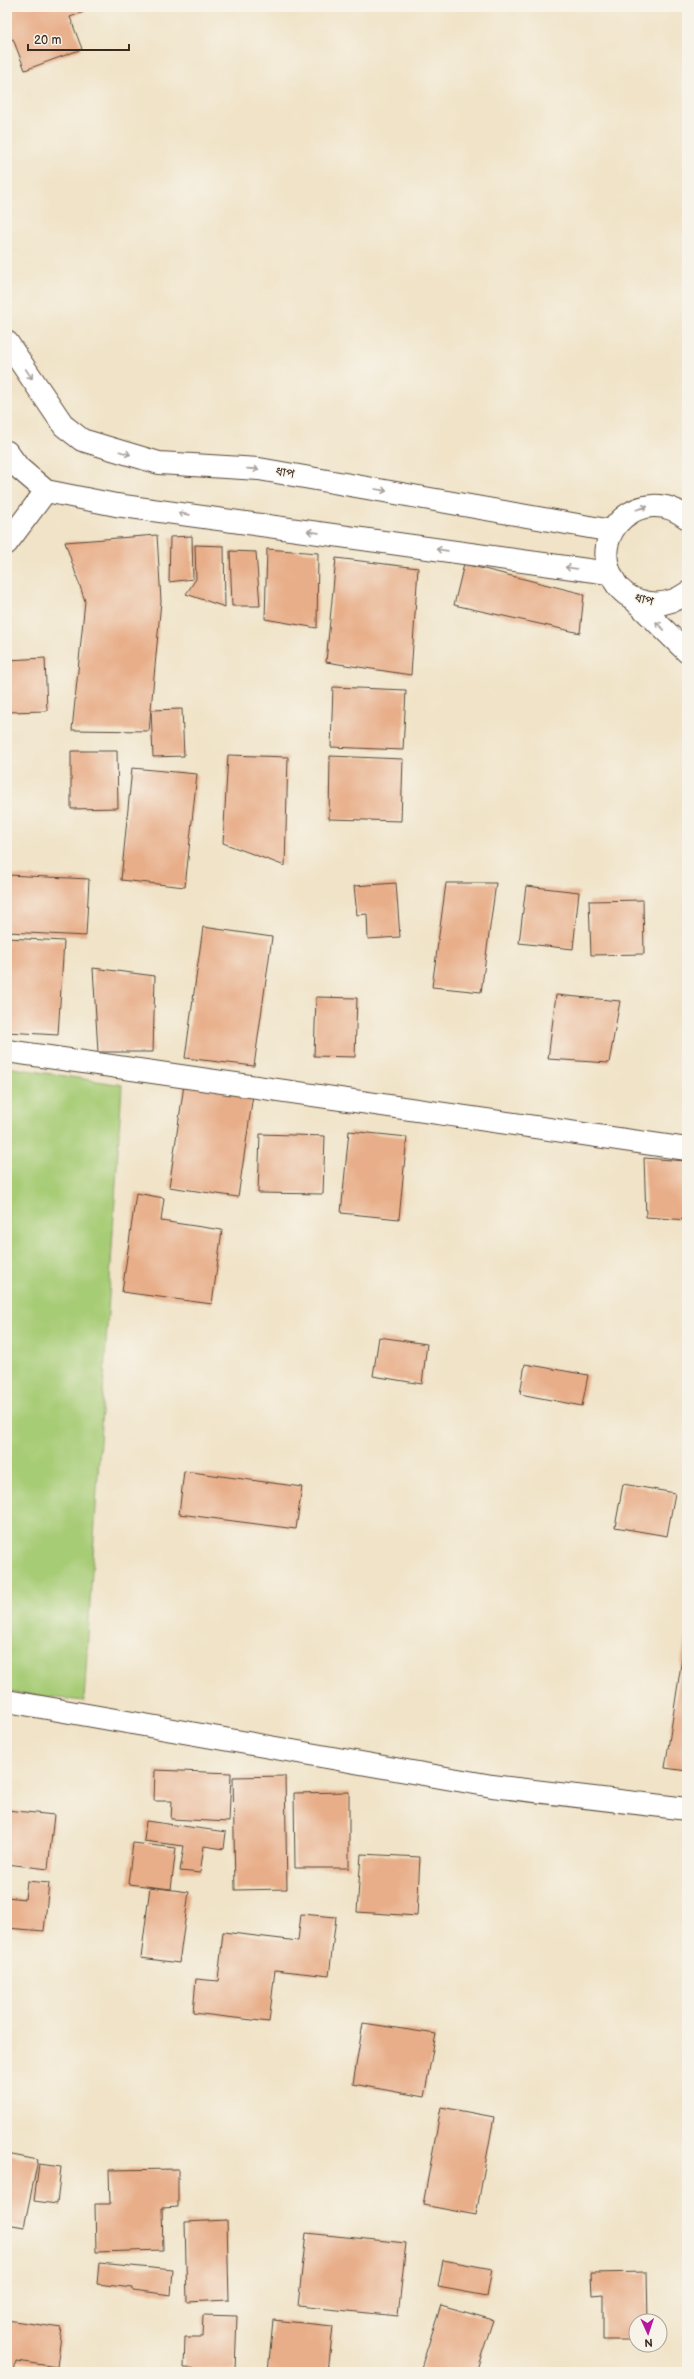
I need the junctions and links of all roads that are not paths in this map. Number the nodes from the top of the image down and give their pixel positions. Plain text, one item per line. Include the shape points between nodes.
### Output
1 (7, 342) edge
2 (7, 452) edge
3 (46, 491) junction
4 (687, 518) edge
5 (612, 531) junction
6 (7, 543) edge
7 (609, 573) junction
8 (687, 594) edge
9 (634, 600) junction
10 (687, 652) edge
11 (7, 1052) edge
12 (687, 1150) edge
13 (7, 1702) edge
14 (687, 1809) edge

1 -> 5 main road, ধাপ via 64,426 82,440 159,463 259,469
2 - 3 main road via 19,468
3 - 6 main road
7 -> 3 main road via 116,505
5 -> 4 main road, ধাপ via 624,516 642,507 661,506 679,511
5 - 7 main road, ধাপ via 606,545
7 - 9 main road, ধাপ via 619,588
8 - 9 main road, ধাপ via 670,602 652,604
10 -> 9 main road
11 - 12 main road
13 - 14 main road via 492,1786

